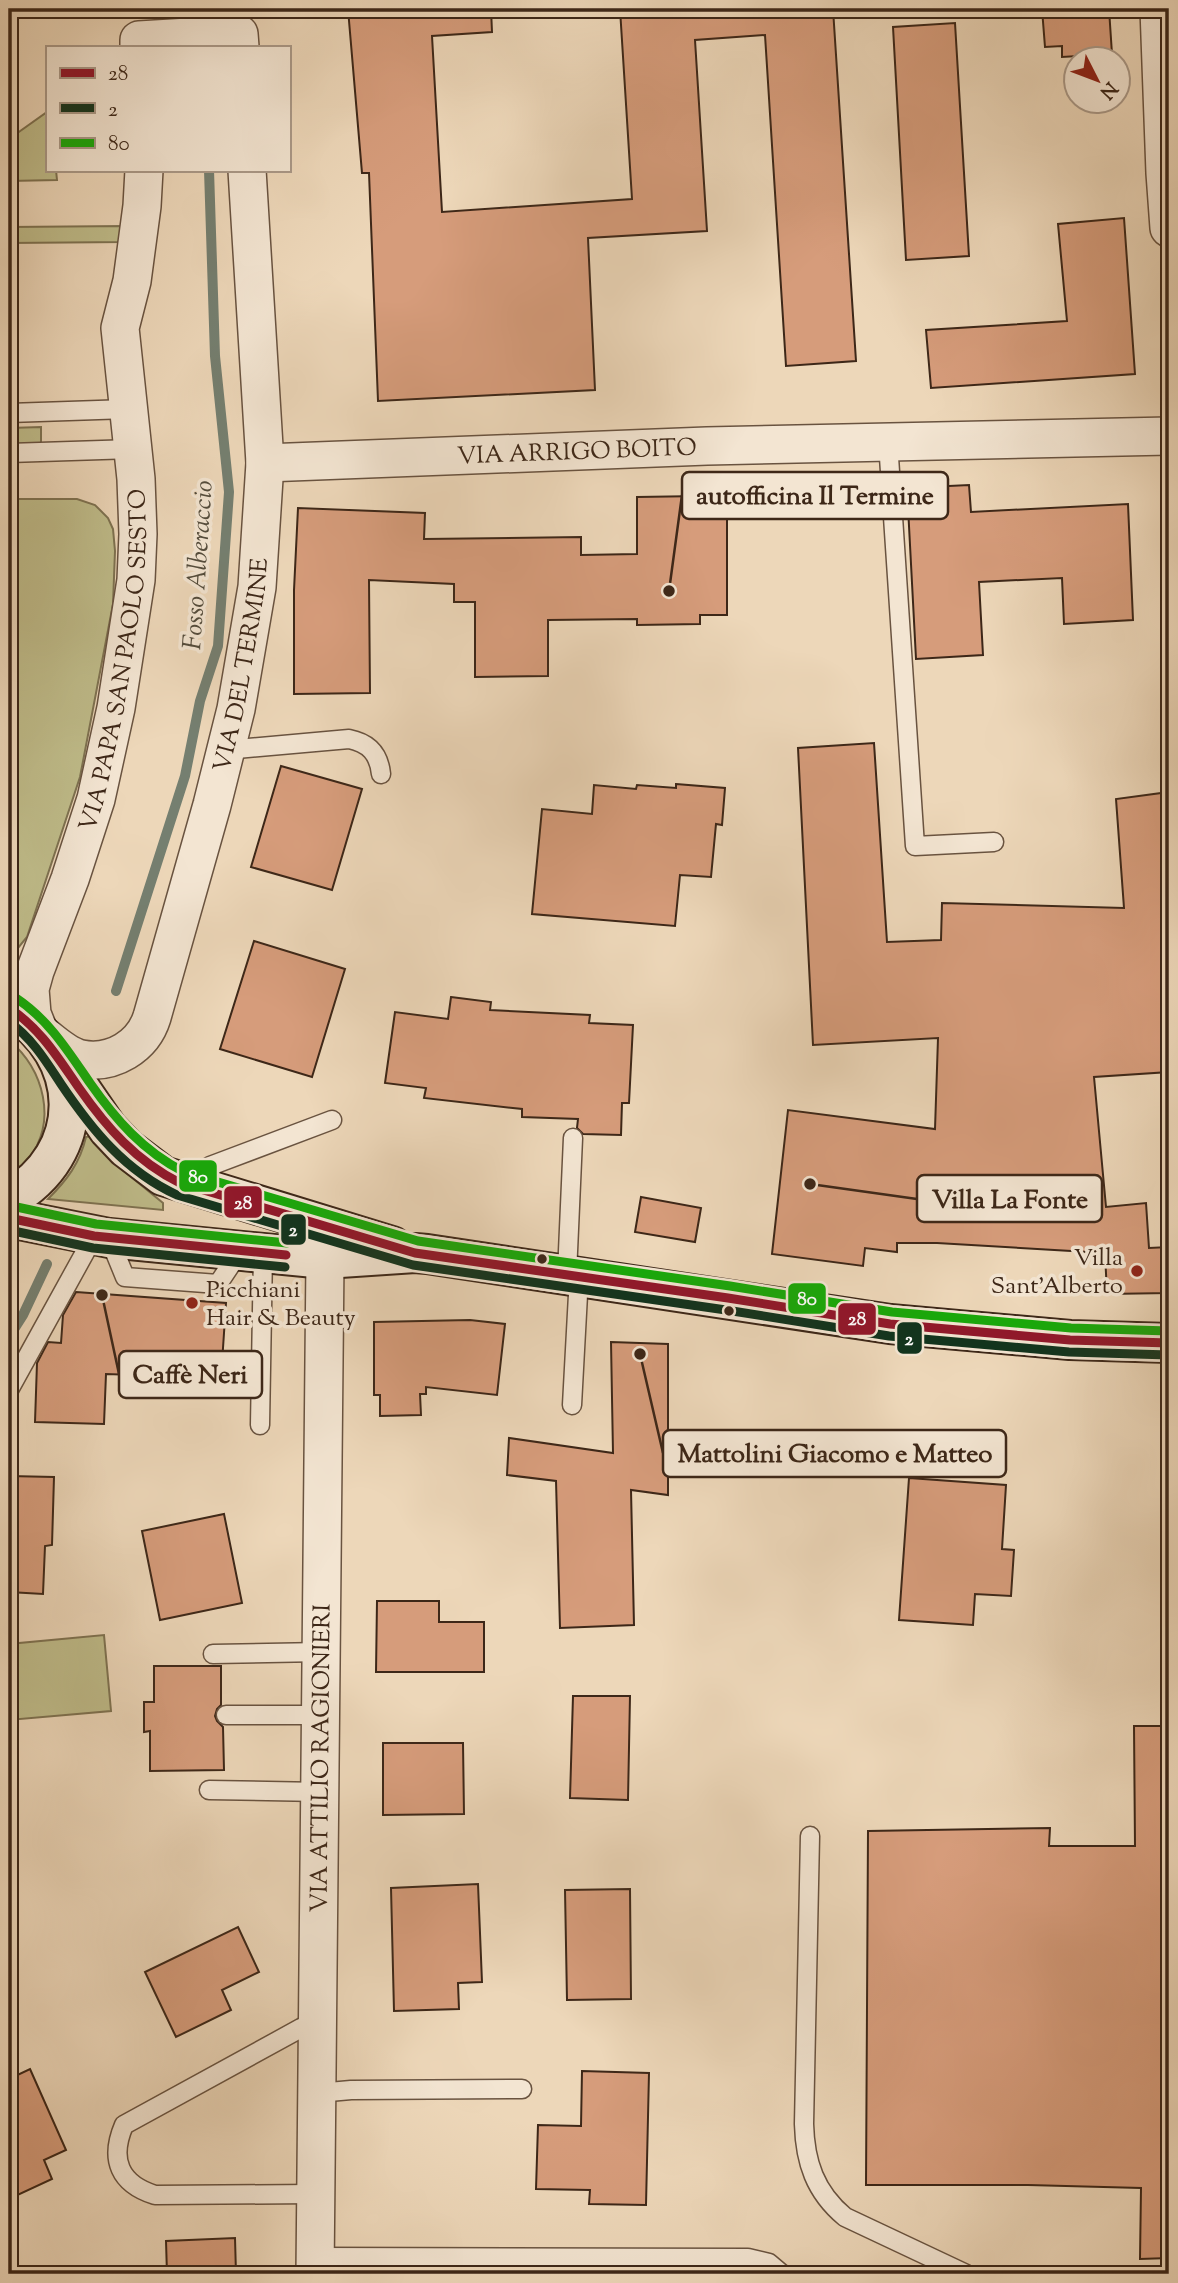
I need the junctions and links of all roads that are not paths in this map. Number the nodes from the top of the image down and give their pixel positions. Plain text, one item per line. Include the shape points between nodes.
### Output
1 (1159, 9) edge
2 (200, 23) edge
3 (139, 43) edge
4 (240, 46) edge
5 (144, 172) edge
6 (247, 172) edge
7 (1169, 228) edge
8 (128, 409) junction
9 (9, 414) edge
10 (1169, 436) edge
11 (888, 442) junction
12 (133, 449) junction
13 (9, 453) edge
14 (265, 463) junction
15 (226, 750) junction
16 (381, 774) dead end
17 (994, 842) dead end
18 (36, 1032) edge
19 (332, 1120) dead end
20 (573, 1138) dead end
21 (195, 1187) junction
22 (9, 1199) edge
23 (9, 1218) edge
24 (102, 1237) junction
25 (251, 1252) junction
26 (415, 1253) junction
27 (326, 1259) junction
28 (573, 1275) junction
29 (1169, 1343) edge
30 (9, 1390) edge
31 (572, 1405) dead end
32 (260, 1425) dead end
33 (322, 1652) junction
34 (213, 1654) dead end
35 (226, 1714) dead end
36 (321, 1714) junction
37 (209, 1790) dead end
38 (321, 1792) junction
39 (810, 1836) dead end
40 (319, 2026) junction
41 (522, 2089) dead end
42 (318, 2093) junction
43 (315, 2194) junction
44 (315, 2266) edge
45 (782, 2274) edge
46 (966, 2274) edge

1 - 7 street
2 - 3 street
2 - 4 street via 239,34
5 - 8 street, VIA PAPA SAN PAOLO SESTO via 132,281 120,328
6 - 14 street, VIA DEL TERMINE
8 - 9 lane
8 - 12 street, VIA PAPA SAN PAOLO SESTO
10 - 11 street, VIA ARRIGO BOITO
11 - 14 street, VIA ARRIGO BOITO
11 - 17 lane via 915,846
12 - 13 lane
12 - 18 street, VIA PAPA SAN PAOLO SESTO via 136,580 116,708 96,799 30,989
14 - 15 street, VIA DEL TERMINE via 252,621
15 - 16 lane via 349,739 375,753
15 - 18 street, VIA DEL TERMINE via 145,1035 128,1050 93,1060 65,1052
18 - 21 main road via 126,1148 163,1176
18 - 22 main road via 67,1087 67,1121 46,1169
19 - 21 lane via 210,1166
20 - 28 lane
21 - 26 main road
23 - 24 main road
24 - 25 main road
24 - 30 lane
25 - 27 main road
25 - 32 lane
26 - 27 main road
26 - 28 main road
27 - 33 street, VIA ATTILIO RAGIONIERI
28 - 29 main road via 890,1324 1070,1340
28 - 31 lane
33 - 34 lane
33 - 36 street, VIA ATTILIO RAGIONIERI
35 - 36 lane
36 - 38 street, VIA ATTILIO RAGIONIERI
37 - 38 lane
38 - 40 street, VIA ATTILIO RAGIONIERI
39 - 46 lane via 804,2124 809,2165 818,2188 845,2217
40 - 42 street, VIA ATTILIO RAGIONIERI
40 - 43 lane via 301,2028 124,2125 117,2149 125,2179 155,2195
41 - 42 lane
42 - 43 street, VIA ATTILIO RAGIONIERI
43 - 44 street, VIA ATTILIO RAGIONIERI
44 - 45 lane, VIA ATTILIO RAGIONIERI via 748,2258 769,2263

